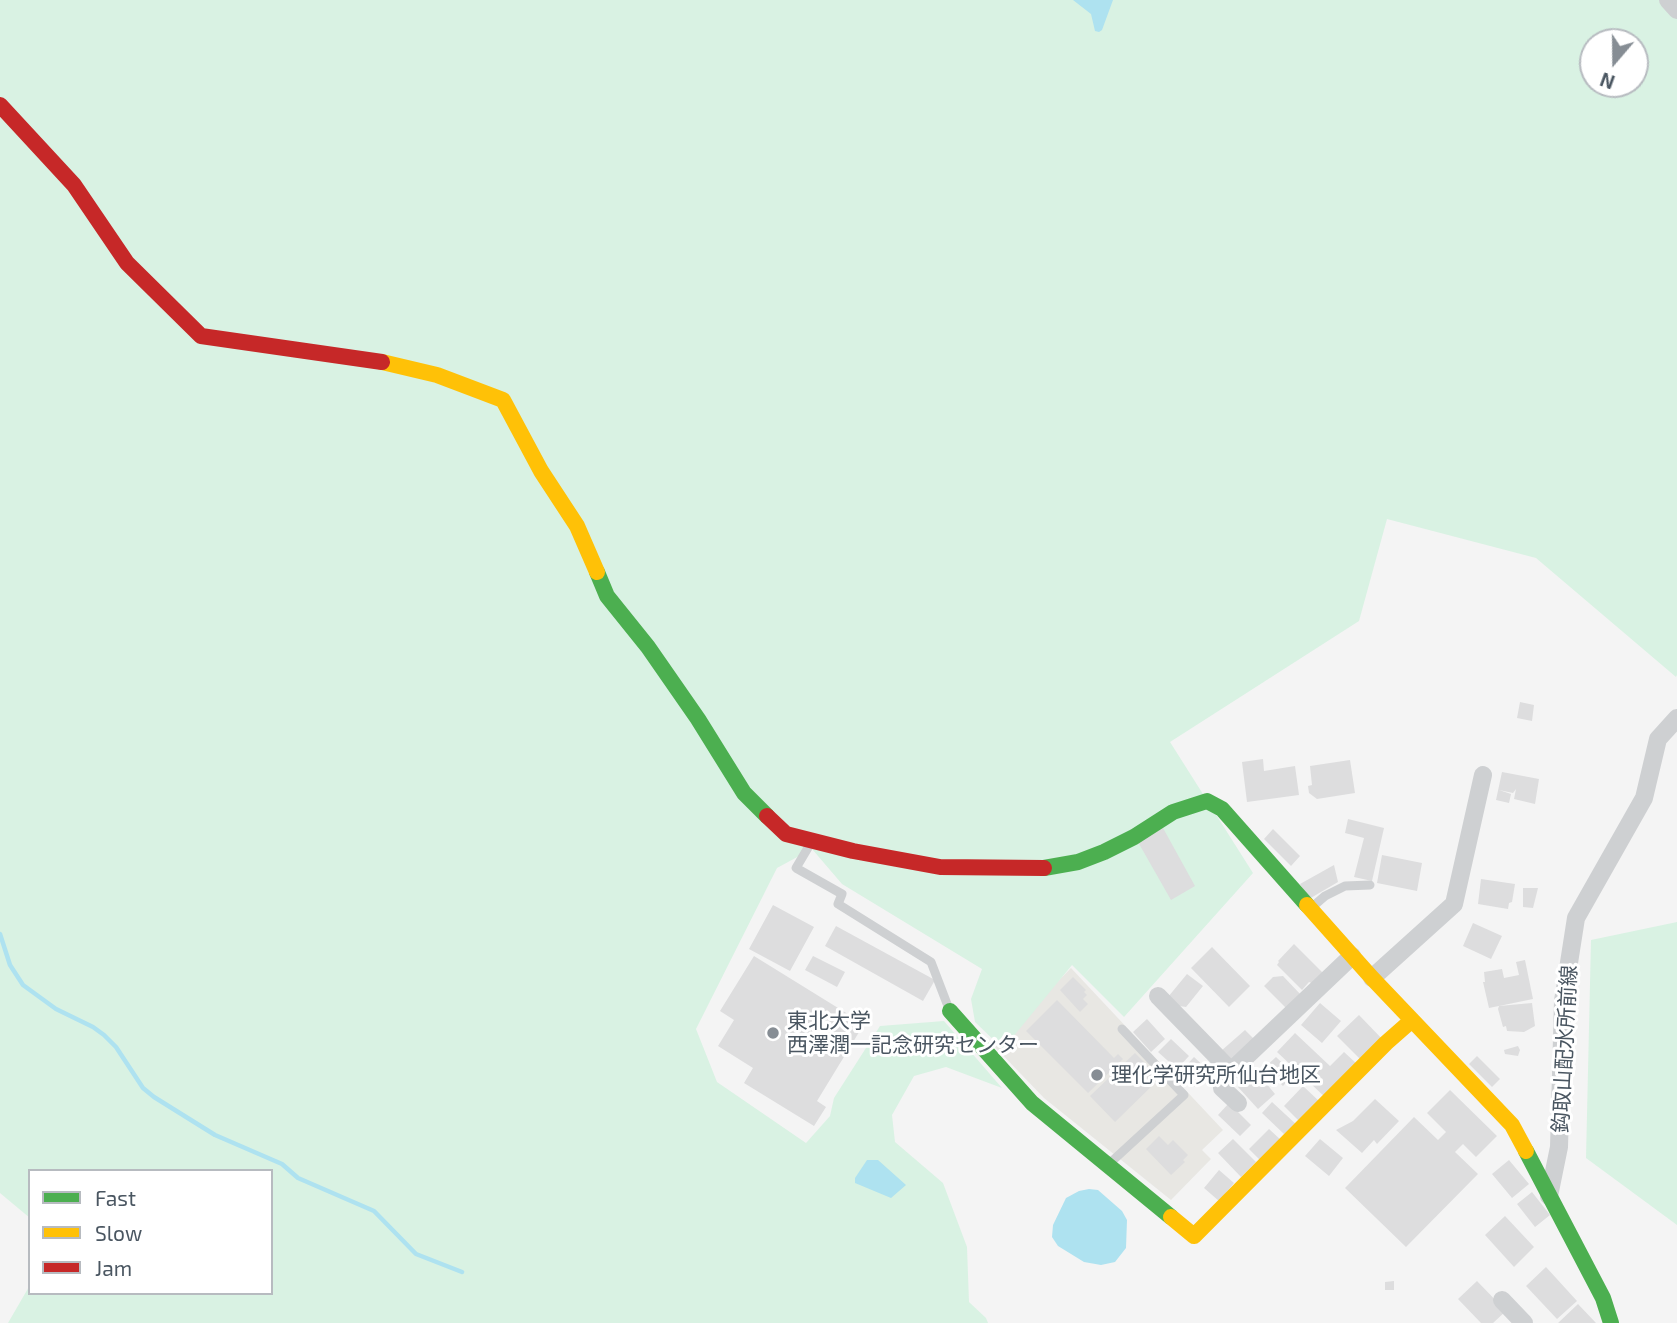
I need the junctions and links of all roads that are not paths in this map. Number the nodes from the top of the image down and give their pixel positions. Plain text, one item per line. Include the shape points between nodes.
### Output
1 (1668, 0) edge
2 (1677, 10) edge
3 (0, 105) edge
4 (1677, 718) edge
5 (1483, 775) dead end
6 (812, 841) junction
7 (1370, 885) dead end
8 (1310, 909) junction
9 (1352, 957) junction
10 (1372, 978) junction
11 (1158, 996) dead end
12 (950, 1011) joint
13 (1411, 1021) junction
14 (1122, 1029) dead end
15 (1226, 1067) junction
16 (1238, 1103) dead end
17 (1107, 1166) junction
18 (1549, 1196) junction
19 (1611, 1323) edge

1 - 2 street
3 - 6 street via 74,185 127,263 201,336 404,366 503,400 577,526 607,596 698,719 744,793 786,834
4 - 18 street, 鈎取山配水所前線 via 1658,739 1644,797 1576,918 1563,1001 1559,1147
5 - 10 street via 1454,904
6 - 8 street via 940,867 1047,868 1104,852 1172,812 1207,801 1223,809
6 - 12 lane via 796,868 842,894 838,904 931,962
7 - 8 lane via 1345,886
8 - 9 street
9 - 10 street
9 - 15 street via 1231,1071
10 - 13 street
11 - 15 street via 1172,1023
12 - 17 street via 1032,1102
13 - 17 street via 1194,1236
13 - 18 street via 1512,1125
14 - 17 lane via 1184,1095
15 - 16 street via 1222,1088
18 - 19 street via 1603,1298

